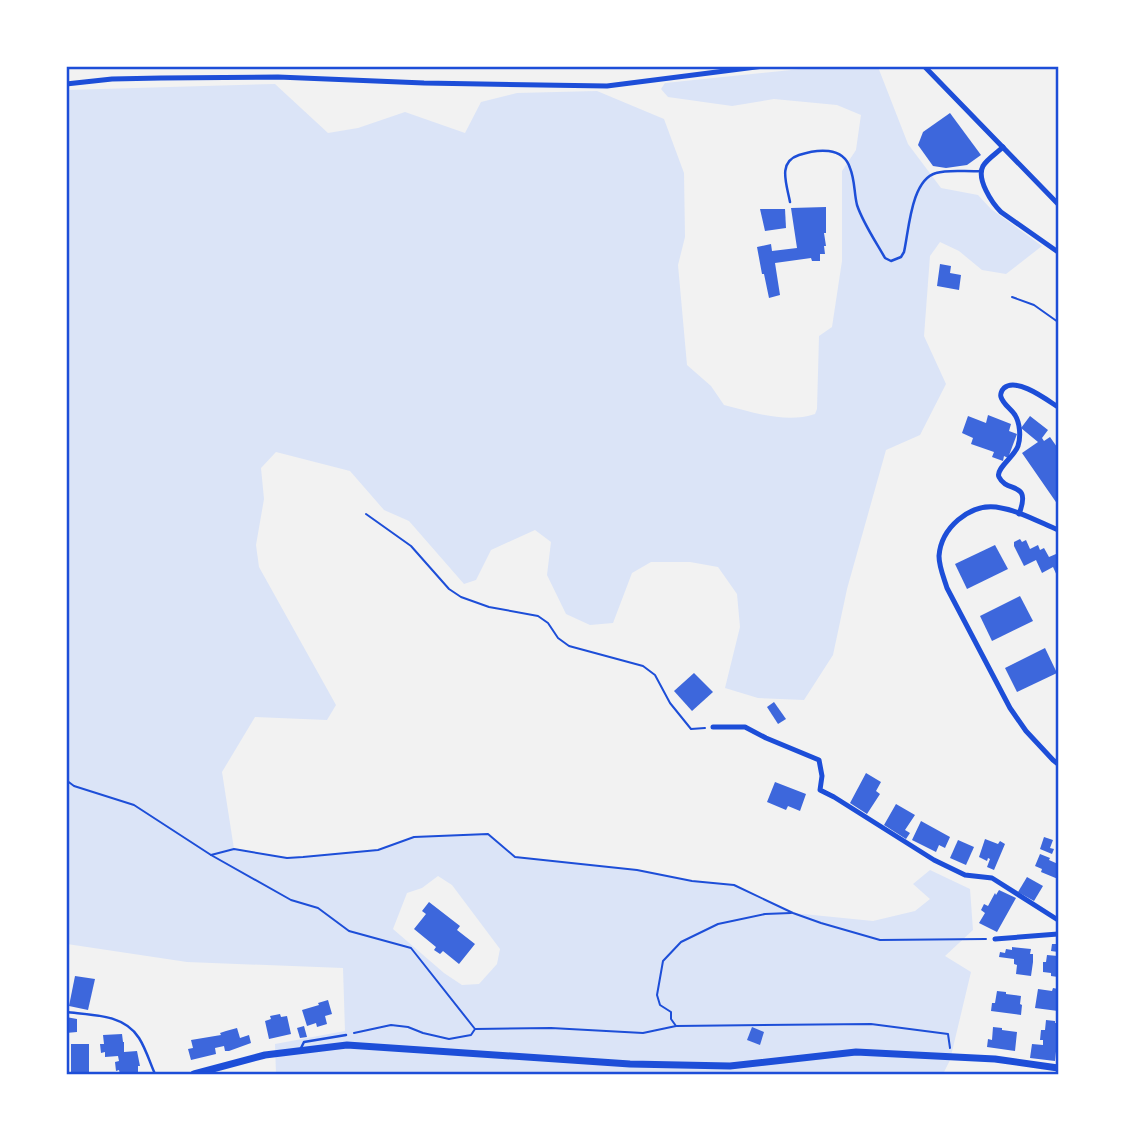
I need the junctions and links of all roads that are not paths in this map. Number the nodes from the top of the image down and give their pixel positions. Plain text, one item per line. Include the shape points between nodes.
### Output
1 (764, 66) edge
2 (924, 66) edge
3 (66, 84) edge
4 (1003, 147) junction
5 (981, 171) junction
6 (790, 202) dead end
7 (1059, 204) edge
8 (1059, 252) edge
9 (1059, 407) edge
10 (1019, 514) junction
11 (1059, 530) edge
12 (713, 727) road end
13 (1059, 764) edge
14 (1059, 920) edge
15 (1059, 934) edge
16 (995, 939) road end
17 (66, 1012) edge
18 (346, 1035) road end
19 (300, 1050) junction
20 (1059, 1068) edge
21 (155, 1074) edge
22 (194, 1074) edge

1 - 3 street via 607,86 278,77
2 - 4 street
4 - 5 street
4 - 7 street
5 - 6 lane via 938,172 925,180 915,198 905,252 891,261 862,216 850,167 838,153 799,155 787,164 784,171
5 - 8 street via 1001,212
9 - 10 street via 1016,384 1001,393 1015,415 1020,437 1015,455 998,473 1023,496
10 - 11 street
10 - 13 street via 982,508 957,521 943,542 941,572 1010,708
12 - 14 street via 745,727 819,760 820,790 934,860 965,875 992,878
15 - 16 street
17 - 21 lane via 116,1019 131,1027
18 - 19 lane via 304,1042
19 - 20 street via 347,1045 730,1066 856,1052 995,1059
19 - 22 street

